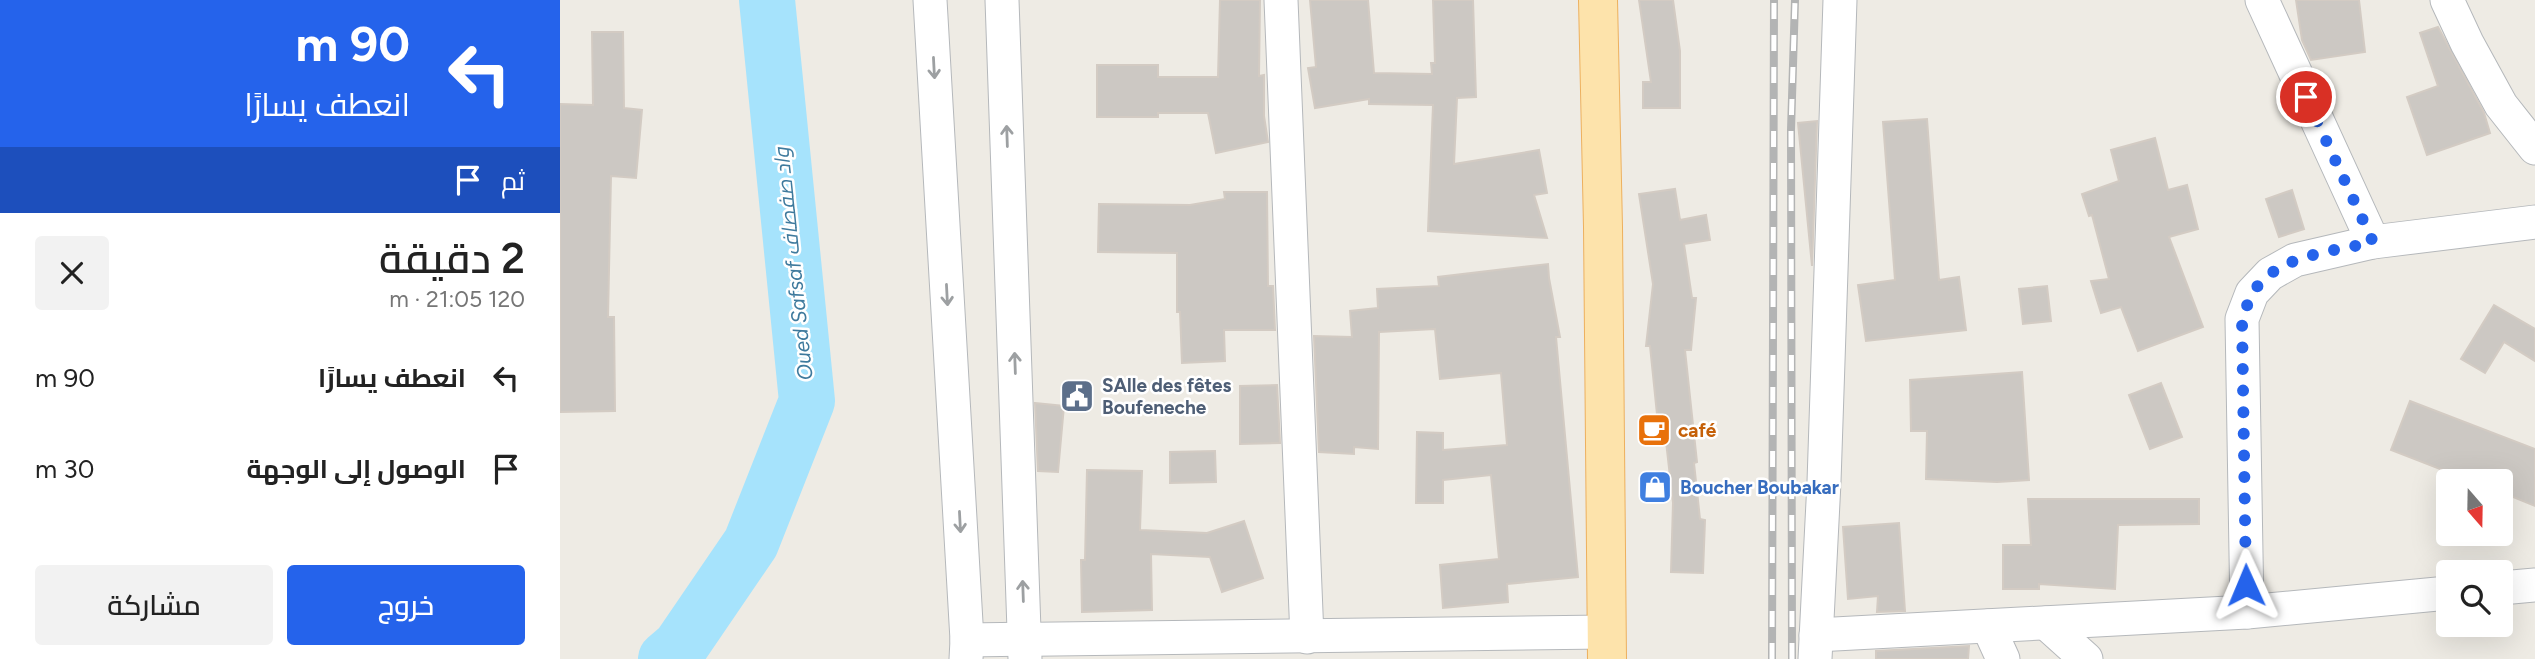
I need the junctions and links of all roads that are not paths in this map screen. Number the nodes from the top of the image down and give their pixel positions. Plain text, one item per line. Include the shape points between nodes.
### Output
1 (930, 0) edge
2 (1002, 0) edge
3 (1281, 0) edge
4 (1598, 0) edge
5 (1840, 0) edge
6 (2262, 0) edge
7 (2447, 0) edge
8 (2535, 148) edge
9 (2535, 222) edge
10 (2373, 242) junction
11 (2535, 585) edge
12 (2513, 587) edge
13 (2436, 594) edge
14 (2247, 612) junction
15 (2046, 623) junction
16 (1988, 626) junction
17 (1307, 637) junction
18 (1606, 645) edge
19 (1815, 647) edge
20 (966, 649) edge
21 (1025, 650) edge
22 (2003, 659) edge
23 (2086, 659) edge

1 -> 20 street
21 -> 2 street
3 - 17 street
4 - 18 main road
5 - 19 street
6 - 10 street
7 - 8 street via 2501,105
9 - 10 street
10 - 14 street via 2295,260 2270,274 2252,293 2242,319
11 - 12 street
13 - 14 street
14 - 15 street
15 - 16 street
15 - 23 street
16 - 19 street
16 - 22 street
17 - 18 street
17 - 21 street
20 - 21 street

